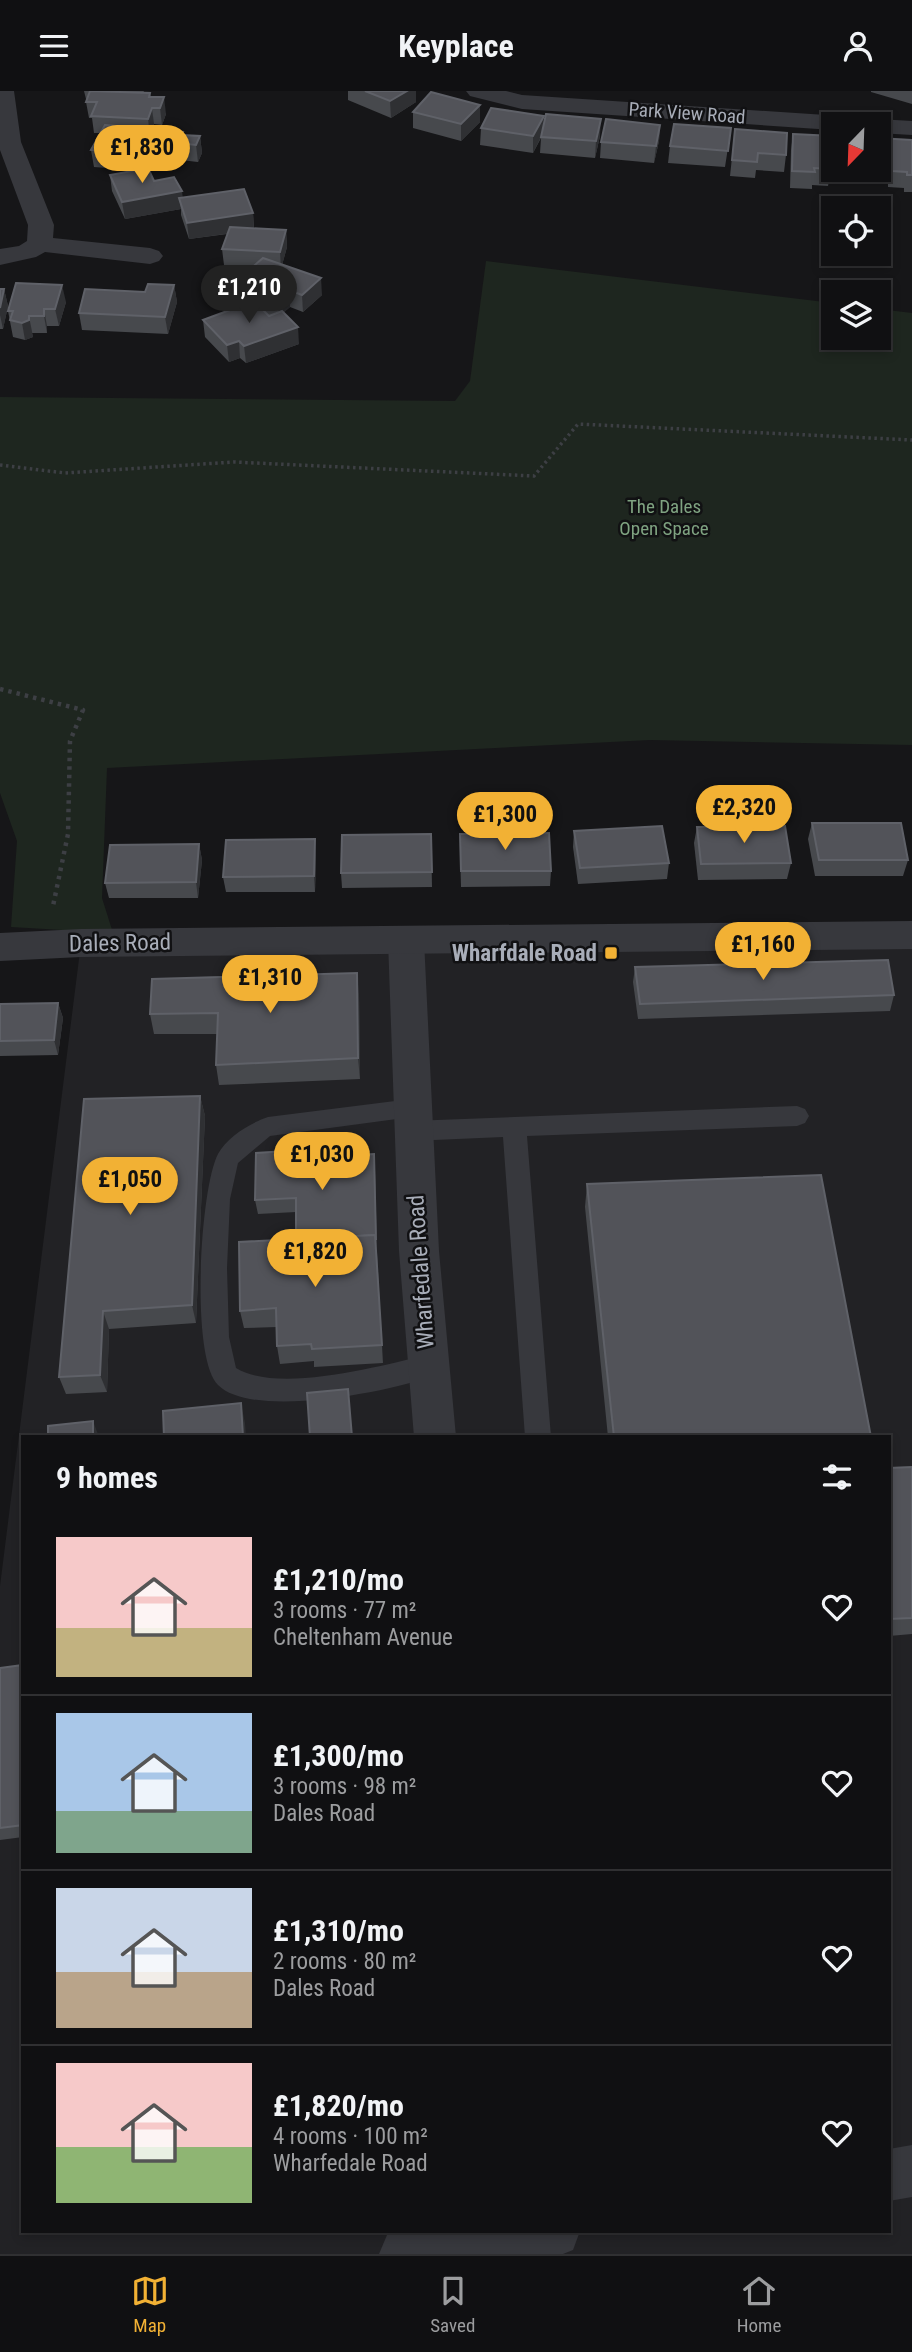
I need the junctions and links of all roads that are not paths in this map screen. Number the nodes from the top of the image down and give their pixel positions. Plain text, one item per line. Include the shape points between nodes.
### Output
1 (2, 91) edge
2 (478, 91) edge
3 (821, 114) edge
4 (891, 127) edge
5 (912, 128) edge
6 (40, 244) junction
7 (150, 256) dead end
8 (0, 257) edge
9 (912, 935) edge
10 (406, 940) junction
11 (0, 947) edge
12 (797, 1116) dead end
13 (411, 1120) junction
14 (514, 1125) junction
15 (428, 1367) junction
16 (435, 1435) edge
17 (538, 1435) edge
18 (912, 2171) edge
19 (891, 2175) edge
20 (537, 2233) edge
21 (406, 2254) edge

1 - 6 street via 9,142 41,225
2 - 3 street, Park View Road via 522,103
4 - 5 street
6 - 7 street
6 - 8 street via 27,252
9 - 10 street, Dales Road
10 - 11 street, Dales Road
10 - 13 street, Wharfedale Road
12 - 14 lane
13 - 14 lane
13 - 15 street, Wharfedale Road
13 - 15 lane via 263,1128 228,1158 217,1185 214,1333 227,1377 251,1389 348,1384
14 - 17 lane
15 - 16 street, Wharfedale Road
18 - 19 street
20 - 21 street

